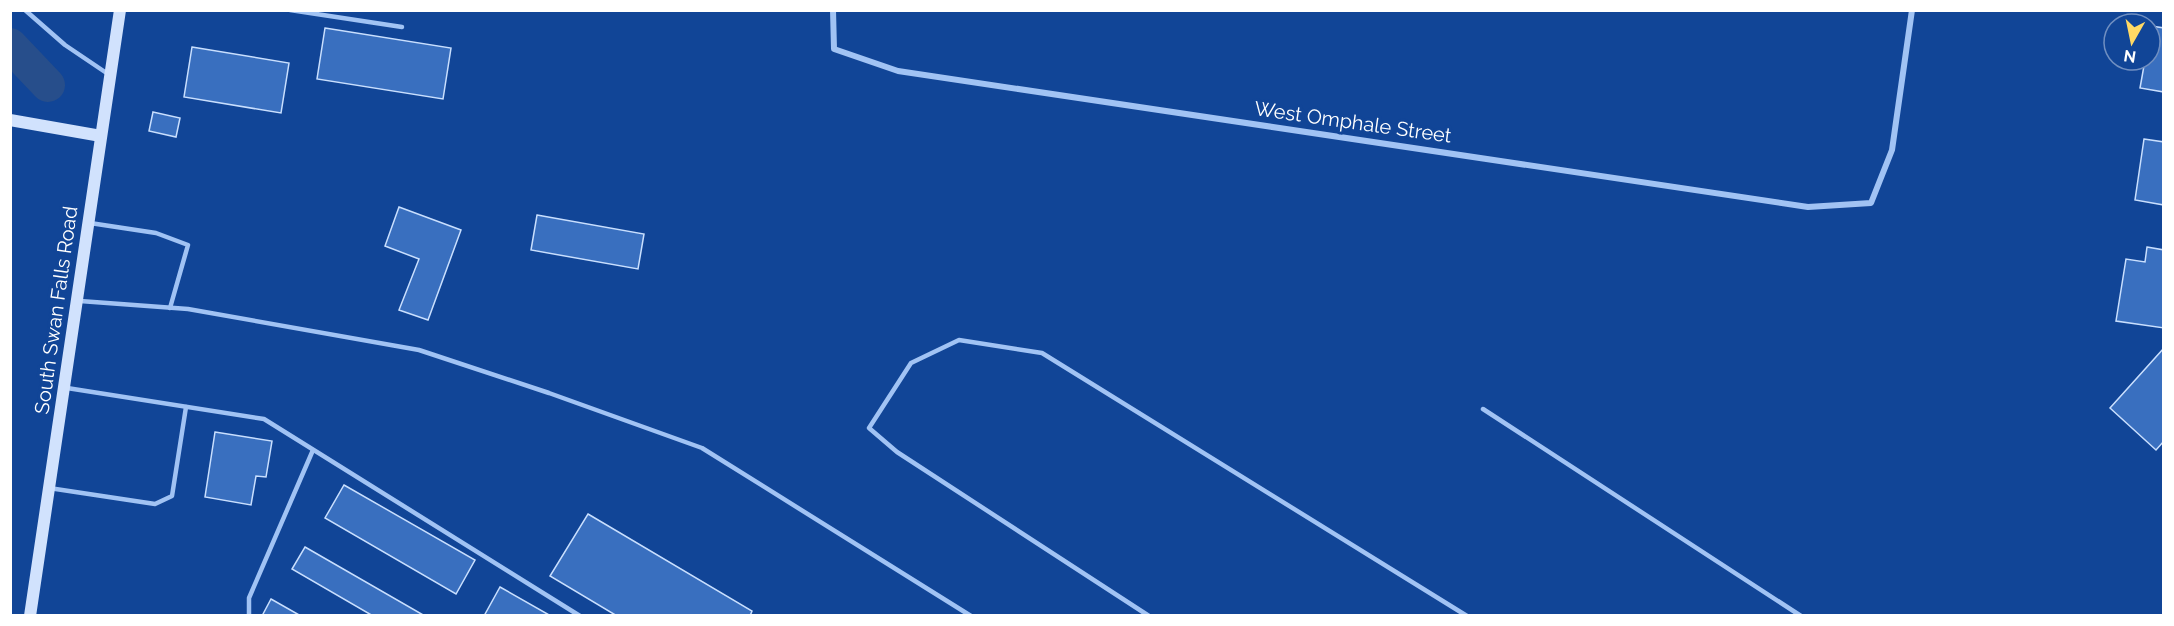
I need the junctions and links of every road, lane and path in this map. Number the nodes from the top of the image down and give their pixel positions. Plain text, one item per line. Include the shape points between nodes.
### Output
1 (25, 10) edge
2 (120, 10) edge
3 (290, 10) edge
4 (833, 10) edge
5 (1912, 10) edge
6 (402, 27) dead end
7 (110, 75) junction
8 (10, 120) edge
9 (101, 136) junction
10 (88, 223) junction
11 (77, 301) junction
12 (170, 308) junction
13 (64, 388) junction
14 (186, 407) junction
15 (1484, 409) dead end
16 (313, 450) junction
17 (49, 488) junction
18 (30, 615) edge
19 (249, 615) edge
20 (580, 615) edge
21 (970, 615) edge
22 (1149, 615) edge
23 (1467, 615) edge
24 (1802, 615) edge

1 - 7 lane via 65,45
2 - 7 street, South Swan Falls Road
3 - 6 lane
4 - 5 street, West Omphale Street via 834,49 898,71 1808,207 1872,203 1892,150
7 - 9 street, South Swan Falls Road
8 - 9 street
9 - 10 street, South Swan Falls Road
10 - 11 street, South Swan Falls Road
10 - 12 lane via 156,233 188,246
11 - 12 lane
11 - 13 street, South Swan Falls Road
12 - 21 lane via 419,350 702,448
13 - 14 lane
13 - 17 street, South Swan Falls Road
14 - 16 lane via 264,419
14 - 17 lane via 172,496 155,504
15 - 24 lane
16 - 19 lane via 249,598
16 - 20 lane
17 - 18 street, South Swan Falls Road
22 - 23 lane via 897,452 869,428 911,363 959,340 1042,353

